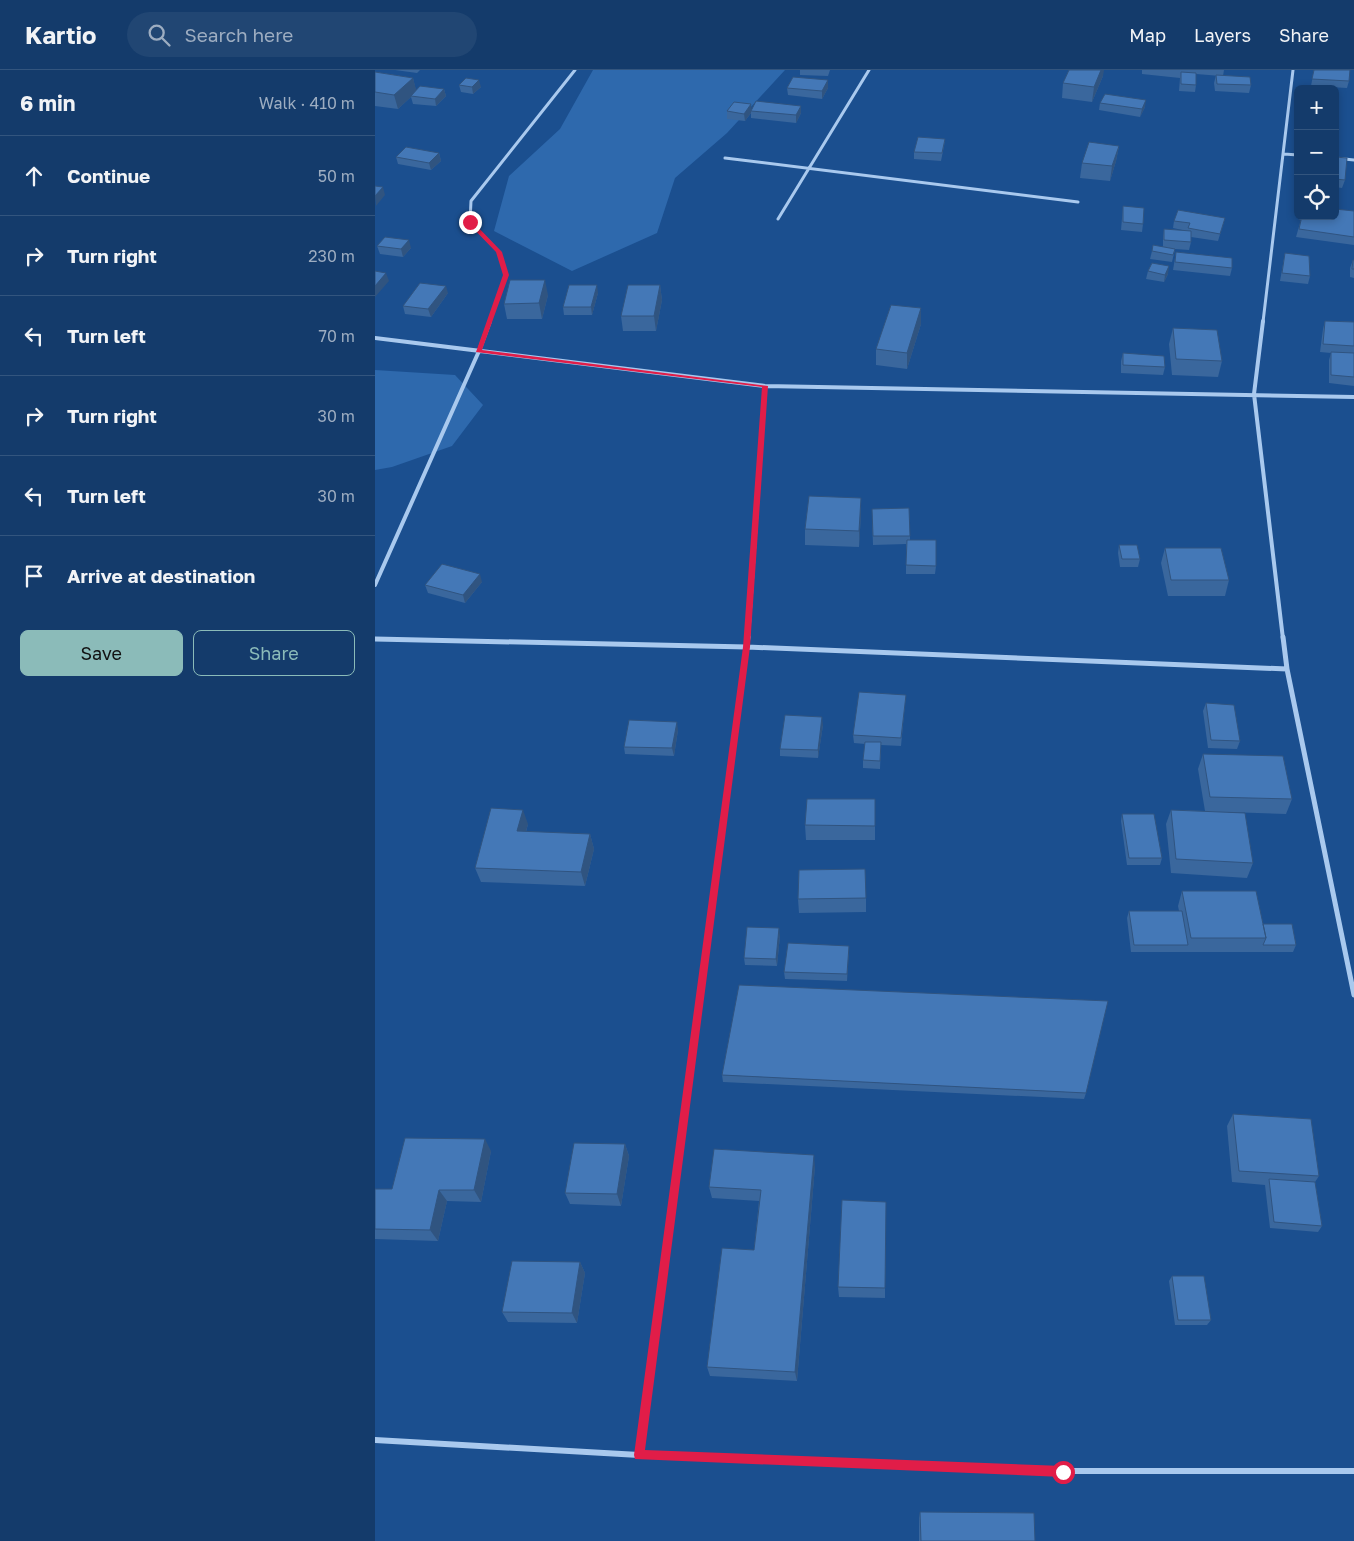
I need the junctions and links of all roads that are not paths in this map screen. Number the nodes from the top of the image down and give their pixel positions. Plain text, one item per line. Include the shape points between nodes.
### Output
1 (575, 70) edge
2 (869, 70) edge
3 (1293, 70) edge
4 (1284, 154) junction
5 (1294, 155) edge
6 (725, 158) dead end
7 (1339, 158) edge
8 (1354, 160) edge
9 (809, 168) junction
10 (1078, 202) dead end
11 (778, 219) dead end
12 (375, 338) edge
13 (479, 351) junction
14 (765, 386) junction
15 (1254, 394) junction
16 (1354, 397) edge
17 (375, 585) edge
18 (375, 639) edge
19 (747, 647) junction
20 (1287, 669) junction
21 (1354, 995) edge
22 (375, 1440) edge
23 (639, 1455) junction
24 (1354, 1472) edge

1 - 13 street via 471,201 470,222 499,252 506,275
2 - 9 street
3 - 4 street
4 - 5 street
4 - 15 street
6 - 9 street
7 - 8 street
9 - 10 street
9 - 11 street
12 - 13 street
13 - 14 street
13 - 17 street
14 - 15 street
14 - 19 street
15 - 16 street
15 - 20 street
18 - 19 street
19 - 20 street
19 - 23 street
20 - 21 street
22 - 23 street
23 - 24 street via 1063,1472

